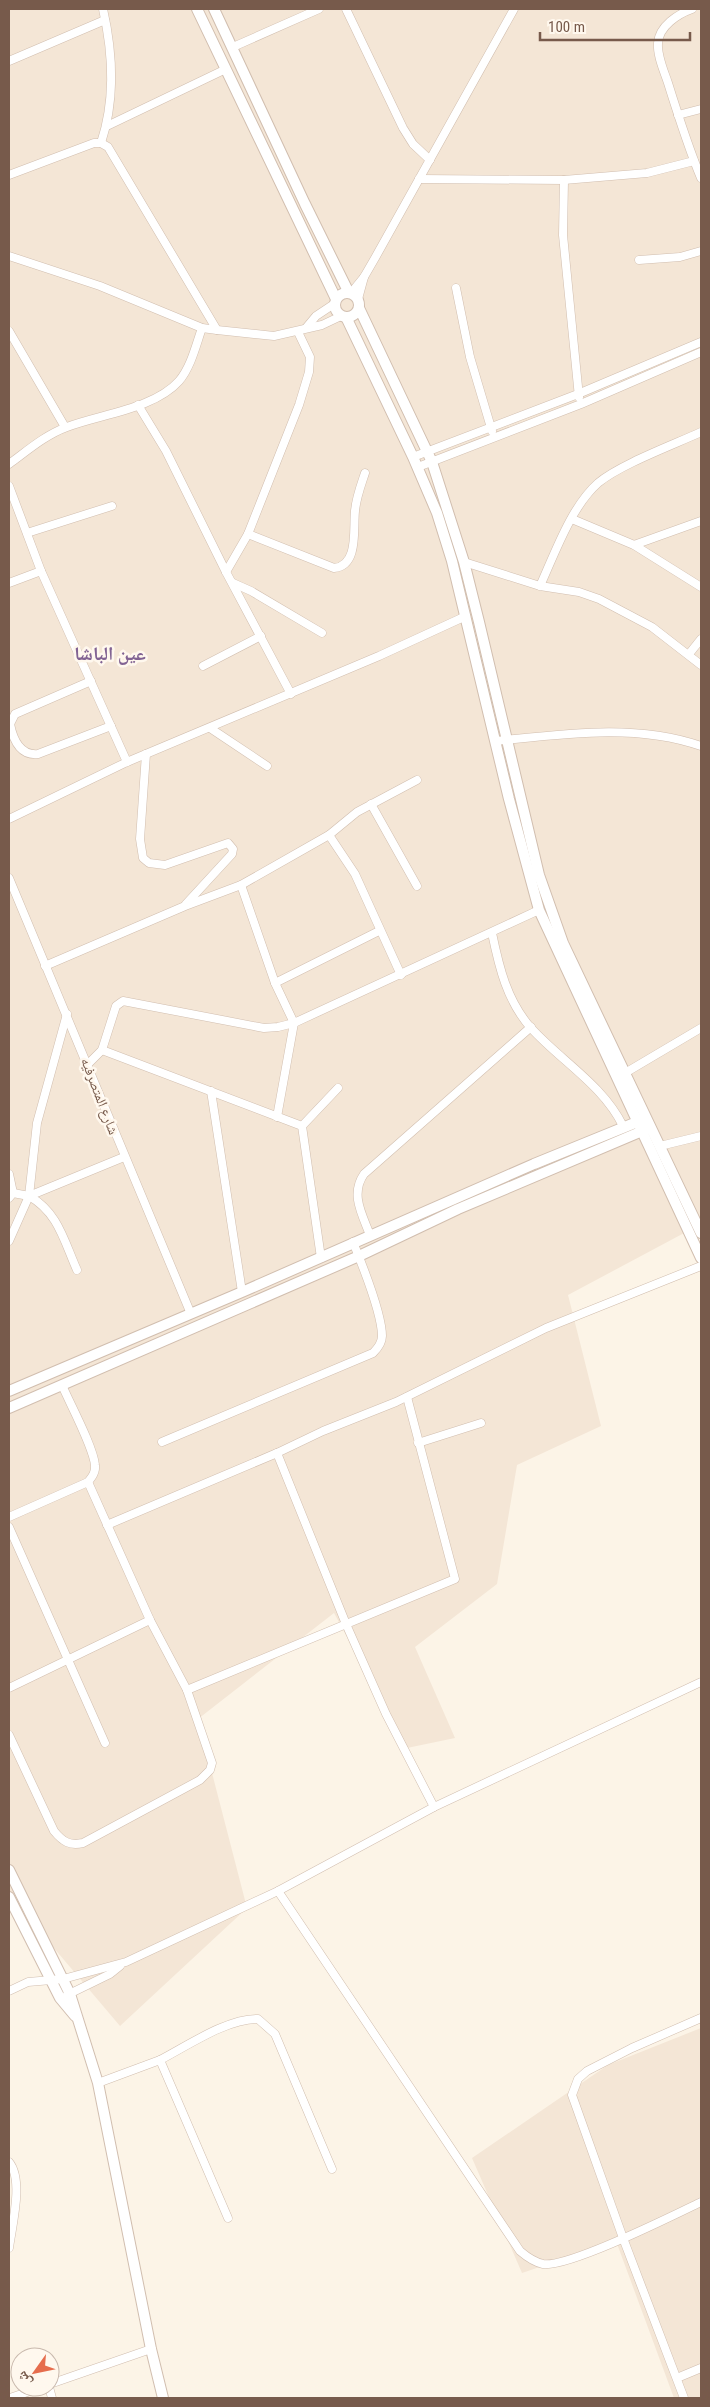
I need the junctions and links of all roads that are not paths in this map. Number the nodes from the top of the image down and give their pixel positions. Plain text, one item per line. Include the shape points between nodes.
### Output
1 (103, 9) edge
2 (197, 9) edge
3 (214, 9) edge
4 (319, 9) edge
5 (346, 9) edge
6 (514, 9) edge
7 (692, 9) edge
8 (106, 20) junction
9 (233, 47) junction
10 (9, 61) edge
11 (226, 69) junction
12 (701, 109) edge
13 (678, 116) junction
14 (107, 126) junction
15 (101, 143) junction
16 (430, 160) junction
17 (694, 161) junction
18 (9, 175) edge
19 (701, 178) edge
20 (419, 179) junction
21 (564, 180) junction
22 (701, 251) edge
23 (9, 256) edge
24 (639, 260) dead end
25 (456, 288) dead end
26 (354, 298) junction
27 (335, 301) junction
28 (343, 316) junction
29 (202, 328) junction
30 (306, 328) junction
31 (217, 330) junction
32 (9, 331) edge
33 (298, 332) junction
34 (701, 342) edge
35 (701, 352) edge
36 (578, 394) junction
37 (581, 404) junction
38 (138, 406) junction
39 (65, 427) junction
40 (490, 427) junction
41 (701, 432) edge
42 (494, 438) junction
43 (428, 452) junction
44 (413, 457) junction
45 (432, 462) junction
46 (9, 464) edge
47 (418, 467) junction
48 (365, 473) dead end
49 (9, 486) edge
50 (112, 506) dead end
51 (572, 519) junction
52 (701, 521) edge
53 (27, 533) junction
54 (248, 534) junction
55 (634, 545) junction
56 (464, 562) junction
57 (42, 571) junction
58 (226, 572) junction
59 (232, 583) junction
60 (9, 584) edge
61 (540, 586) junction
62 (701, 588) edge
63 (466, 616) junction
64 (322, 633) dead end
65 (261, 636) junction
66 (701, 639) edge
67 (689, 654) junction
68 (701, 665) edge
69 (203, 666) dead end
70 (91, 681) junction
71 (290, 694) junction
72 (111, 726) junction
73 (210, 728) junction
74 (509, 740) junction
75 (496, 741) junction
76 (701, 746) edge
77 (146, 754) junction
78 (127, 762) junction
79 (267, 766) dead end
80 (416, 780) dead end
81 (371, 804) junction
82 (9, 819) edge
83 (329, 835) junction
84 (9, 878) edge
85 (240, 885) junction
86 (417, 886) dead end
87 (185, 906) junction
88 (539, 910) junction
89 (379, 931) junction
90 (492, 933) junction
91 (45, 966) junction
92 (401, 974) junction
93 (275, 983) junction
94 (67, 1014) junction
95 (294, 1023) junction
96 (531, 1027) junction
97 (701, 1028) edge
98 (102, 1050) junction
99 (88, 1064) junction
100 (625, 1073) junction
101 (338, 1088) dead end
102 (211, 1091) junction
103 (277, 1117) junction
104 (645, 1124) junction
105 (302, 1126) junction
106 (623, 1126) junction
107 (701, 1136) edge
108 (660, 1146) junction
109 (124, 1157) junction
110 (9, 1174) edge
111 (11, 1195) edge
112 (29, 1196) junction
113 (701, 1233) edge
114 (370, 1235) junction
115 (9, 1241) edge
116 (353, 1242) junction
117 (359, 1256) junction
118 (321, 1258) junction
119 (701, 1258) edge
120 (701, 1266) edge
121 (77, 1270) dead end
122 (242, 1292) junction
123 (191, 1314) junction
124 (62, 1385) junction
125 (9, 1391) edge
126 (407, 1397) junction
127 (9, 1408) edge
128 (481, 1423) dead end
129 (162, 1442) dead end
130 (418, 1443) junction
131 (277, 1453) junction
132 (88, 1482) junction
133 (9, 1517) edge
134 (107, 1525) junction
135 (9, 1527) edge
136 (150, 1620) junction
137 (346, 1624) junction
138 (69, 1660) junction
139 (701, 1682) edge
140 (9, 1688) edge
141 (187, 1690) junction
142 (9, 1735) edge
143 (105, 1743) dead end
144 (434, 1807) junction
145 (9, 1870) edge
146 (278, 1891) junction
147 (9, 1897) edge
148 (126, 1962) junction
149 (63, 1979) junction
150 (51, 1981) junction
151 (9, 1992) edge
152 (70, 1994) junction
153 (60, 1998) junction
154 (701, 2018) edge
155 (77, 2019) junction
156 (160, 2060) junction
157 (98, 2083) junction
158 (9, 2162) edge
159 (332, 2169) dead end
160 (701, 2202) edge
161 (228, 2218) dead end
162 (623, 2238) junction
163 (9, 2248) edge
164 (151, 2349) junction
165 (701, 2368) edge
166 (677, 2378) junction
167 (60, 2382) edge
168 (164, 2398) edge
169 (684, 2398) edge

1 - 8 street
2 - 11 street
3 - 9 street
4 - 9 street
5 - 16 street via 403,128 413,144
6 - 16 street
7 - 13 street via 671,20 658,41 659,56
8 - 10 street
8 - 14 street via 112,52
9 - 26 street via 305,204
11 - 14 street
11 - 27 street
12 - 13 street
13 - 17 street
14 - 15 street
15 - 18 street
15 - 31 street via 108,147
16 - 20 street
17 - 19 street
17 - 21 street via 647,173
20 - 21 street
20 - 26 street
21 - 36 street via 562,235
22 - 24 street via 680,257
23 - 29 street via 100,286
25 - 40 street via 470,357
26 - 27 street via 343,293
26 - 28 street via 354,315
26 - 43 street
27 - 28 street via 337,313
27 - 30 street
28 - 30 street via 322,326
28 - 44 street
29 - 31 street
29 - 38 street via 180,380 168,391
30 - 33 street
31 - 33 street via 274,336
32 - 39 street
33 - 54 street via 310,357 309,372
34 - 36 street
35 - 37 street
36 - 37 street
36 - 40 street
37 - 42 street
38 - 39 street
38 - 58 street via 166,451
39 - 46 street via 28,448
40 - 42 street
40 - 43 street
41 - 51 street via 607,477 591,490
42 - 45 street
43 - 44 street
43 - 45 street
44 - 47 street
45 - 47 street
45 - 56 street
47 - 63 street via 437,513
48 - 54 street via 355,509 350,557 340,568
49 - 53 street
50 - 53 street
51 - 55 street
51 - 61 street
52 - 55 street
53 - 57 street
54 - 58 street
55 - 62 street
56 - 61 street
56 - 74 street
57 - 60 street
57 - 70 street
58 - 59 street
59 - 64 street
59 - 65 street
61 - 67 street via 579,592 599,599 652,627
63 - 71 street
63 - 75 street
65 - 69 street
65 - 71 street
66 - 67 street
67 - 68 street
70 - 72 street
70 - 72 street via 15,714 10,724 13,736 30,755
71 - 73 street
72 - 78 street
73 - 77 street
73 - 79 street
74 - 75 street
74 - 76 street via 612,733 669,737
74 - 100 street via 523,813 549,904 563,943
75 - 88 street
77 - 78 street
77 - 87 street via 140,839 143,858 165,865 228,843 233,850
78 - 82 street
80 - 81 street
81 - 83 street via 346,819
81 - 86 street
83 - 85 street
83 - 89 street via 355,874
84 - 91 street, شارع المتصرفيه
85 - 87 street
85 - 93 street
87 - 91 street
88 - 90 street
88 - 104 street
89 - 92 street
89 - 93 street
90 - 92 street
90 - 96 street via 502,978
91 - 94 street, شارع المتصرفيه
92 - 95 street
93 - 95 street
94 - 99 street, شارع المتصرفيه
94 - 112 street via 37,1123
95 - 98 street via 264,1028 123,1001 116,1006
95 - 103 street
96 - 106 street via 608,1101
96 - 114 street via 364,1174 356,1195
97 - 100 street
98 - 99 street
98 - 102 street
99 - 109 street, شارع المتصرفيه
100 - 104 street
101 - 105 street
102 - 103 street
102 - 122 street
103 - 105 street
104 - 106 street
104 - 108 street
104 - 117 street
104 - 119 street
105 - 118 street
106 - 114 street
107 - 108 street
108 - 113 street
109 - 112 street
109 - 123 street, شارع المتصرفيه
110 - 111 street
111 - 112 street
112 - 115 street
112 - 121 street via 52,1214
114 - 116 street
116 - 117 street
116 - 118 street
117 - 124 street
117 - 129 street via 382,1336 380,1345 373,1352
118 - 122 street
120 - 126 street via 546,1328
122 - 123 street
123 - 125 street
124 - 127 street
124 - 132 street via 95,1466
126 - 130 street
126 - 131 street
128 - 130 street
130 - 137 street via 454,1579
131 - 134 street
131 - 137 street
132 - 133 street
132 - 134 street
134 - 136 street
135 - 138 street
136 - 138 street
136 - 141 street
137 - 141 street
137 - 144 street via 386,1714
138 - 140 street
138 - 143 street
139 - 144 street
141 - 142 street via 210,1756 210,1770 200,1780 83,1843 68,1843 54,1831
144 - 146 street
145 - 149 street
146 - 148 street
146 - 162 street via 520,2251 544,2264 558,2263
147 - 150 street
148 - 149 street
148 - 152 street
149 - 150 street
149 - 152 street
150 - 151 street via 28,1982
150 - 153 street
152 - 153 street
152 - 155 street
153 - 155 street
154 - 162 street via 587,2071 574,2085 572,2096
155 - 157 street
156 - 157 street
156 - 159 street via 232,2024 258,2019 275,2034
156 - 161 street
157 - 164 street
158 - 163 street via 16,2186
160 - 162 street
162 - 166 street
164 - 167 street
164 - 168 street
165 - 166 street
166 - 169 street

